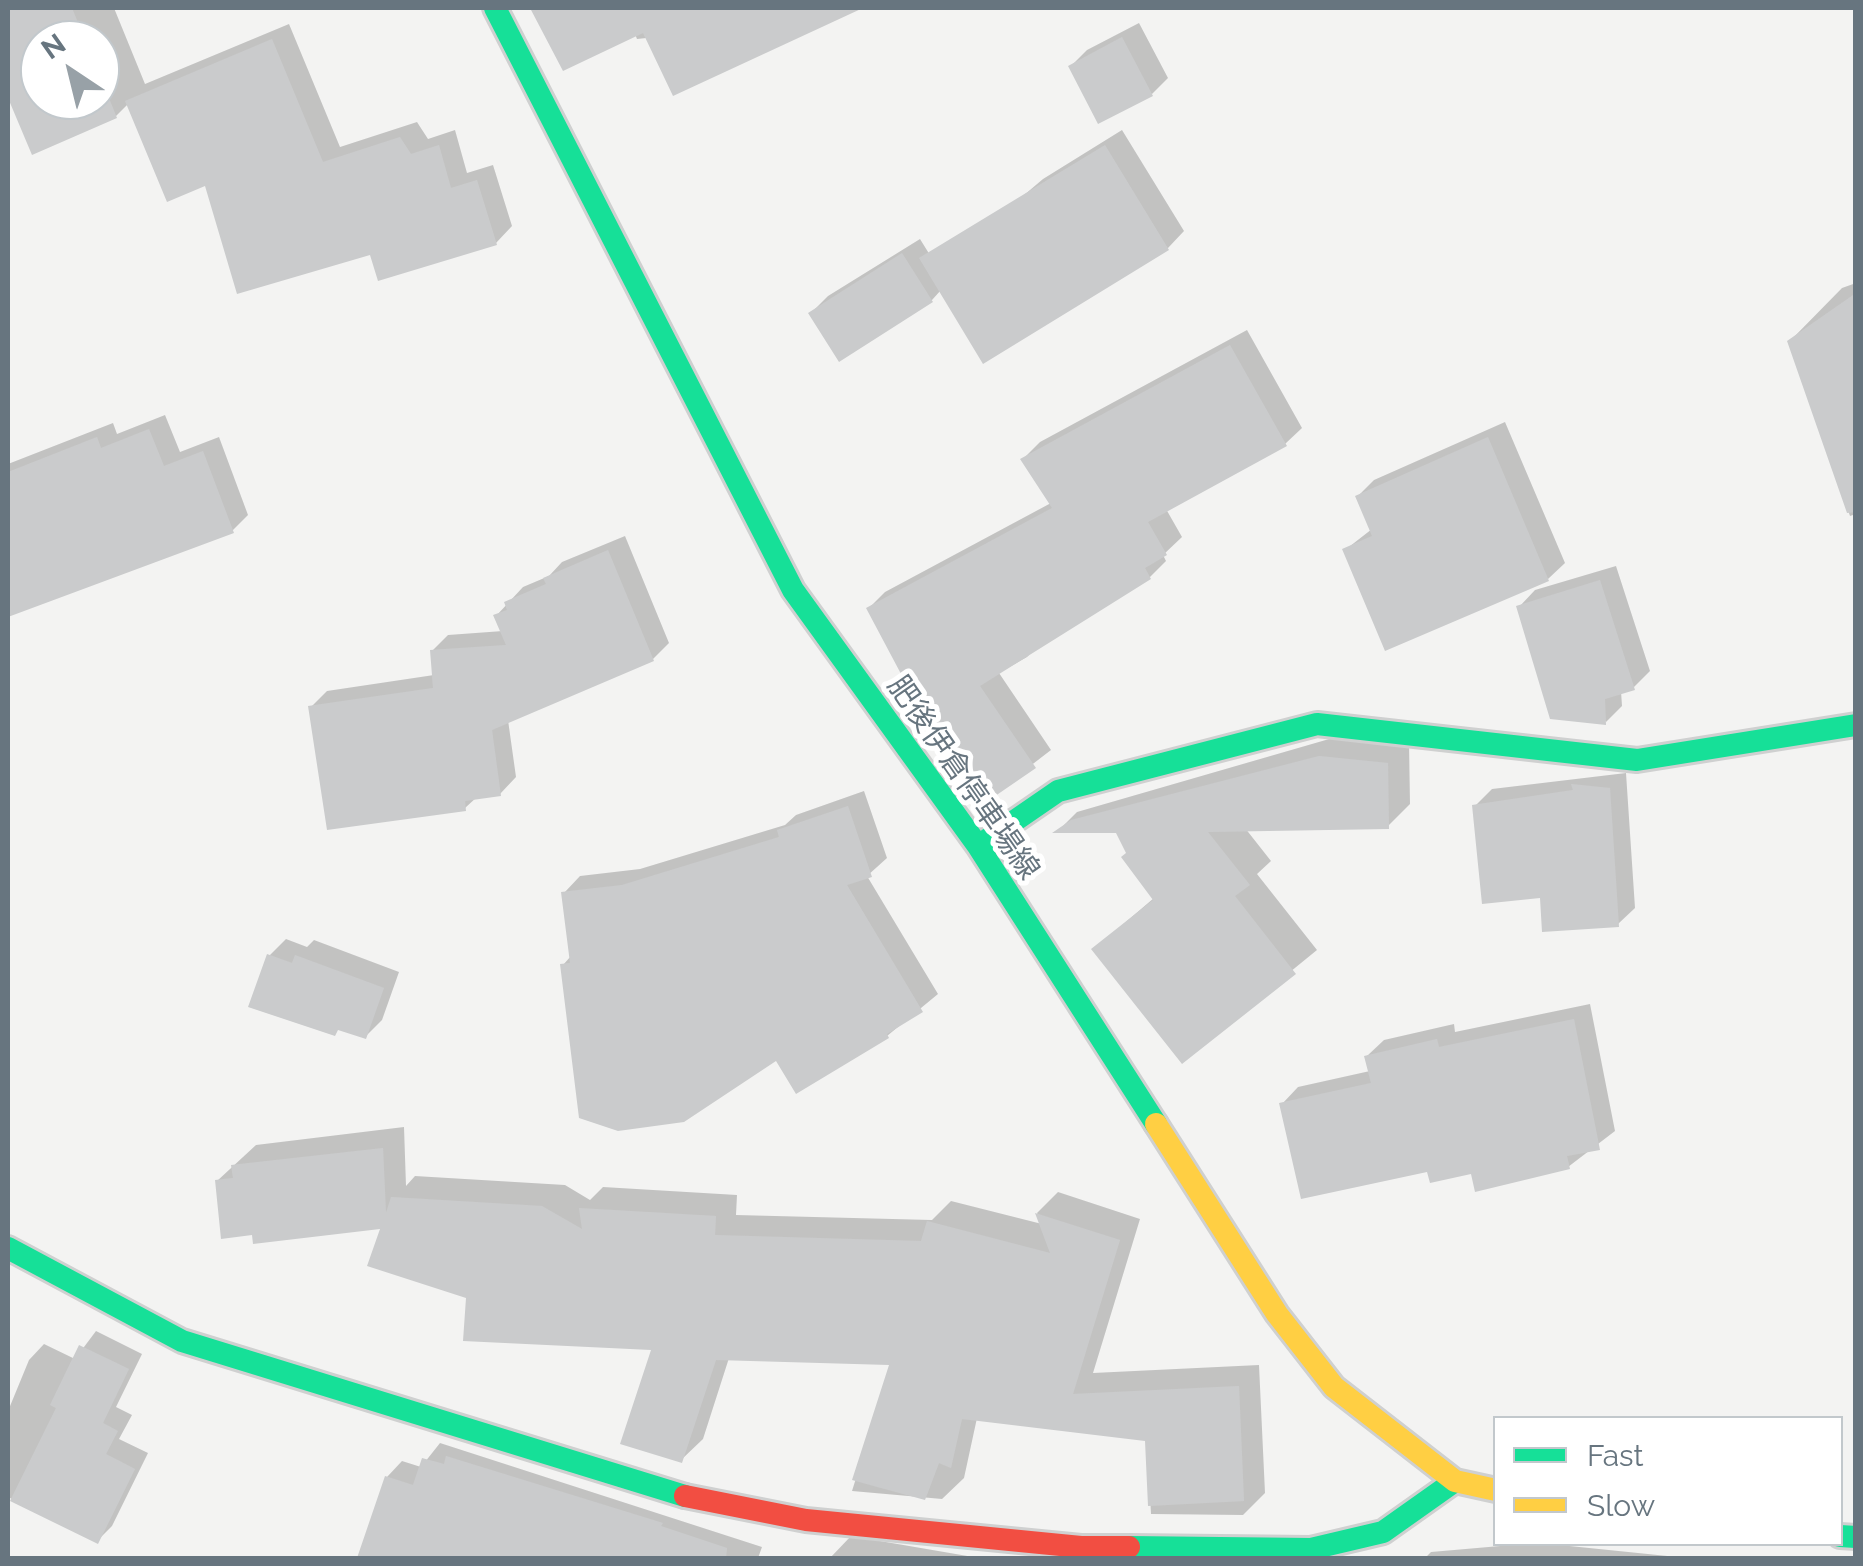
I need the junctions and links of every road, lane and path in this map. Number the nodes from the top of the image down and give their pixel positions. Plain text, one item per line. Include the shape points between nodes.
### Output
1 (494, 8) edge
2 (1856, 725) edge
3 (978, 846) junction
4 (8, 1248) edge
5 (1455, 1481) junction
6 (1493, 1489) edge

1 - 3 street, 肥後伊倉停車場線 via 793,590
2 - 3 street via 1637,760 1317,724 1058,790
3 - 5 street, 肥後伊倉停車場線 via 1277,1314 1334,1387
4 - 5 street via 182,1340 680,1495 806,1520 1081,1547 1311,1549 1383,1532
5 - 6 street, 肥後伊倉停車場線

